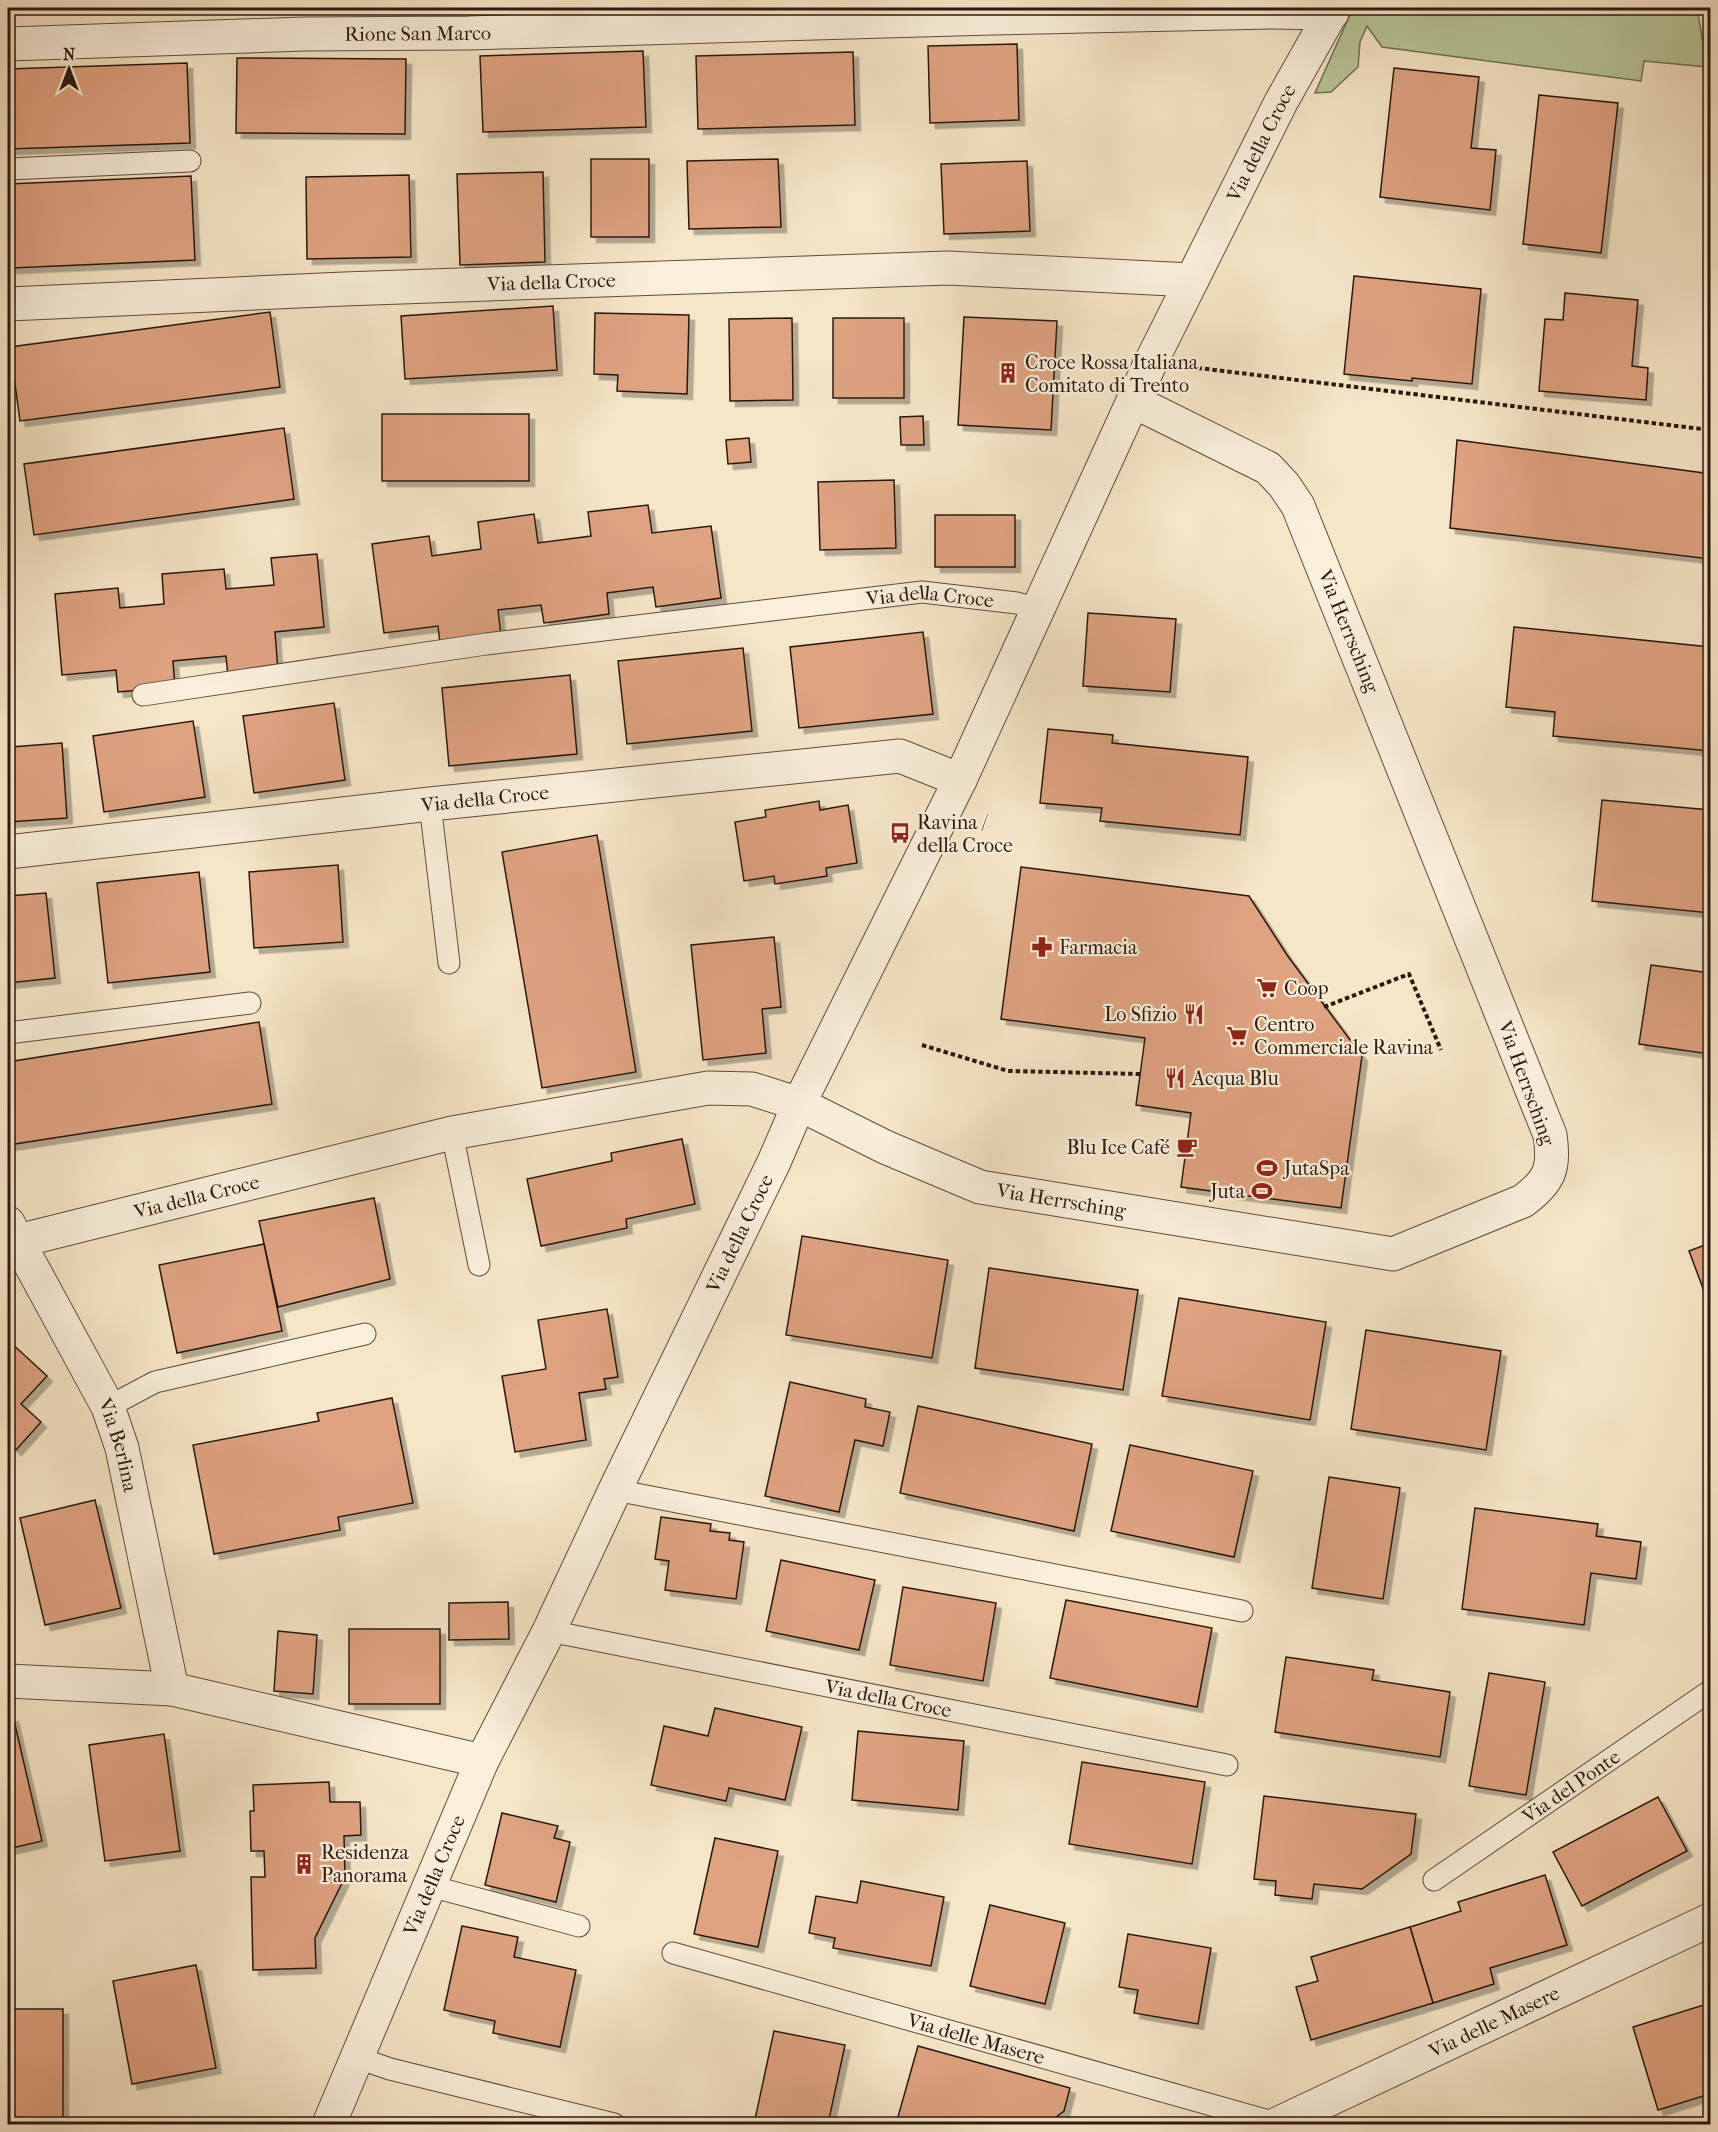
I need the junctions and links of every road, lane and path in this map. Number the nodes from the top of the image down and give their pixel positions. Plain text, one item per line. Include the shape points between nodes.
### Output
1 (1333, 10) edge
2 (8, 44) edge
3 (190, 161) dead end
4 (8, 169) edge
5 (1192, 280) junction
6 (8, 304) edge
7 (1180, 366) dead end
8 (1133, 401) junction
9 (1710, 430) edge
10 (1037, 609) junction
11 (143, 695) dead end
12 (960, 780) junction
13 (430, 804) junction
14 (8, 852) edge
15 (449, 963) dead end
16 (250, 1003) dead end
17 (1324, 1007) dead end
18 (8, 1033) edge
19 (922, 1045) dead end
20 (1441, 1050) dead end
21 (1141, 1074) dead end
22 (799, 1104) junction
23 (452, 1133) junction
24 (13, 1231) edge
25 (479, 1265) dead end
26 (365, 1334) dead end
27 (108, 1407) junction
28 (615, 1490) junction
29 (1242, 1611) dead end
30 (549, 1631) junction
31 (8, 1682) edge
32 (172, 1689) junction
33 (1710, 1692) edge
34 (482, 1761) junction
35 (1227, 1765) dead end
36 (1434, 1880) dead end
37 (430, 1886) junction
38 (1710, 1920) edge
39 (579, 1926) dead end
40 (674, 1953) dead end
41 (358, 2058) junction
42 (329, 2124) edge
43 (614, 2124) edge
44 (1278, 2124) edge

1 - 2 street, Rione San Marco
1 - 5 street, Via della Croce via 1281,102
3 - 4 lane
5 - 6 street, Via della Croce via 948,268
5 - 8 street, Via della Croce
7 - 9 path
8 - 10 street, Via della Croce
8 - 22 street, Via Herrsching via 1268,468 1298,506 1550,1135 1553,1155 1549,1174 1540,1189 1523,1201 1393,1254 980,1187 885,1147
10 - 11 lane, Via della Croce via 1017,603 922,592 486,644
10 - 12 street, Via della Croce
12 - 13 street, Via della Croce via 900,756
12 - 22 street, Via della Croce
13 - 14 street, Via della Croce
13 - 15 lane
16 - 18 lane
17 - 20 path via 1409,974
19 - 21 path via 1008,1071
22 - 23 street, Via della Croce via 752,1089 708,1088
22 - 28 street, Via della Croce
23 - 24 street, Via della Croce
23 - 25 lane
24 - 27 street, Via Berlina
26 - 27 lane via 155,1382
27 - 32 street, Via Berlina via 122,1448
28 - 29 lane
28 - 30 street, Via della Croce
30 - 34 street, Via della Croce
30 - 35 lane, Via della Croce
31 - 32 street
32 - 34 street
33 - 36 lane, Via del Ponte
34 - 37 street, Via della Croce
37 - 39 lane
37 - 41 street, Via della Croce
38 - 44 street, Via delle Masere
40 - 44 lane, Via delle Masere
41 - 42 street, Via della Croce
41 - 43 lane

